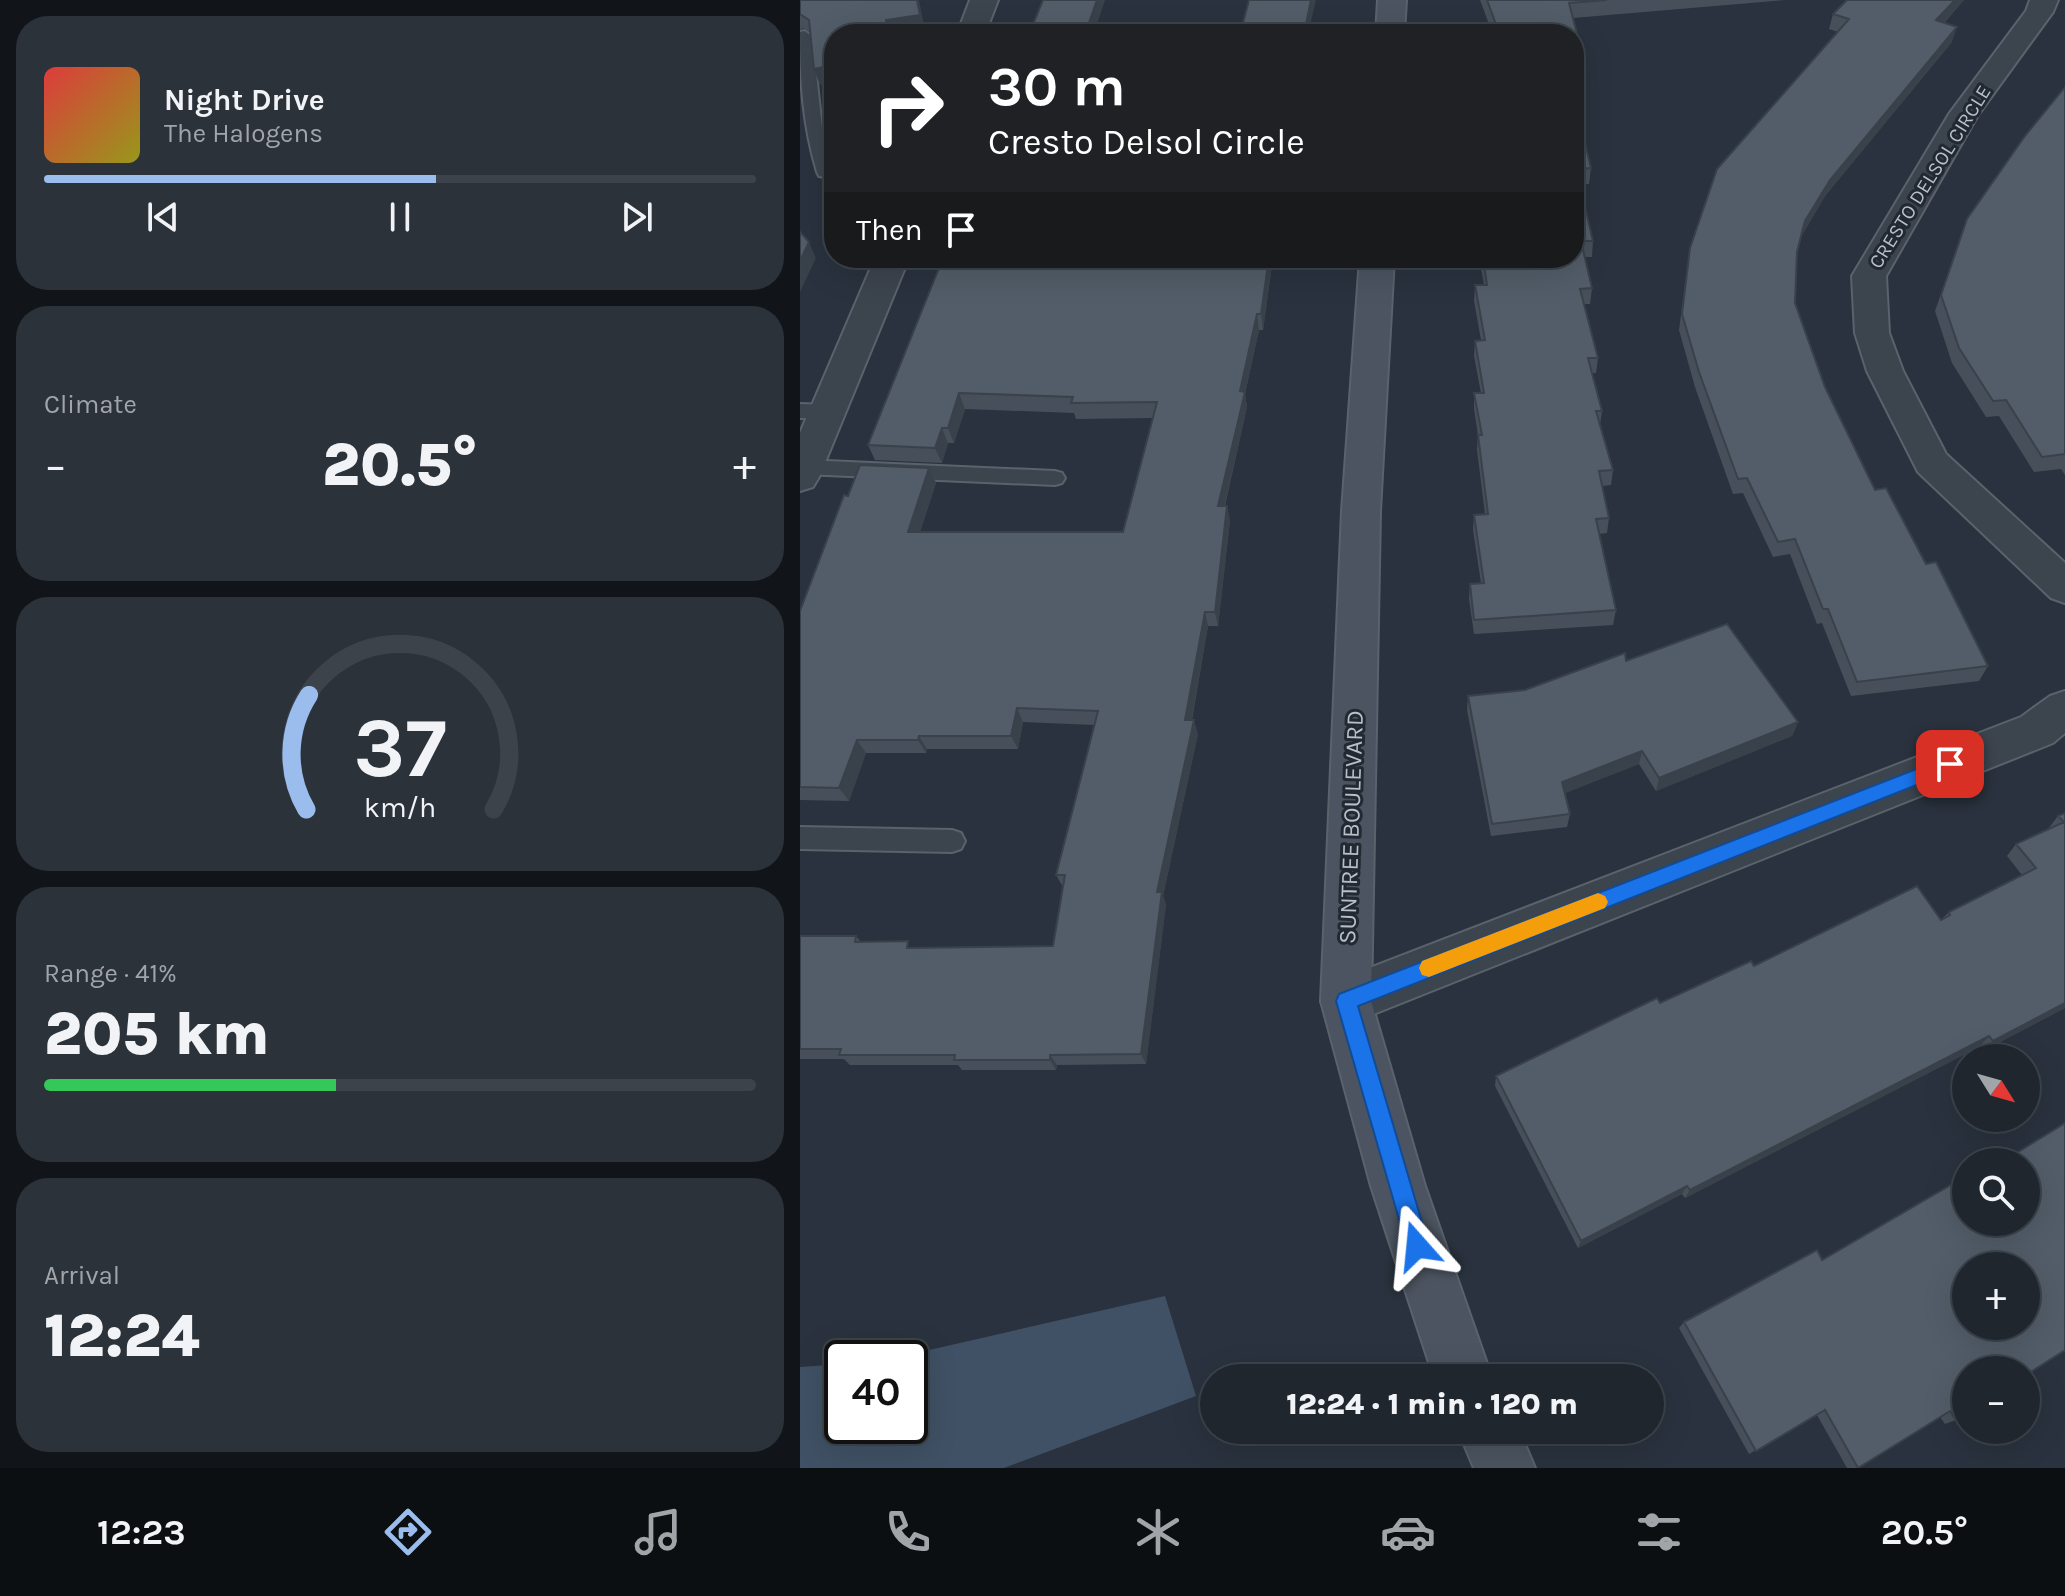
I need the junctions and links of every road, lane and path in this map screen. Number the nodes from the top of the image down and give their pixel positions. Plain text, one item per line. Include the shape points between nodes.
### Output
1 (984, 0) edge
2 (1392, 0) edge
3 (2044, 0) edge
4 (975, 24) edge
5 (1391, 24) edge
6 (804, 36) edge
7 (824, 169) edge
8 (887, 268) edge
9 (1376, 268) edge
10 (814, 411) edge
11 (802, 472) edge
12 (1055, 478) dead end
13 (2065, 587) edge
14 (2065, 709) edge
15 (800, 838) edge
16 (952, 841) dead end
17 (1346, 1001) junction
18 (1458, 1364) edge
19 (1494, 1444) edge
20 (1505, 1468) edge

1 - 4 street
2 - 5 street
3 - 13 street, CRESTO DELSOL CIRCLE via 1964,114 1869,276 1872,333 1931,462
6 - 7 lane via 815,138
8 - 10 street
9 - 17 street, SUNTREE BOULEVARD via 1361,511
10 - 11 street
11 - 12 lane
14 - 17 street via 2037,730
15 - 16 lane
17 - 18 street, SUNTREE BOULEVARD via 1398,1186
19 - 20 street

